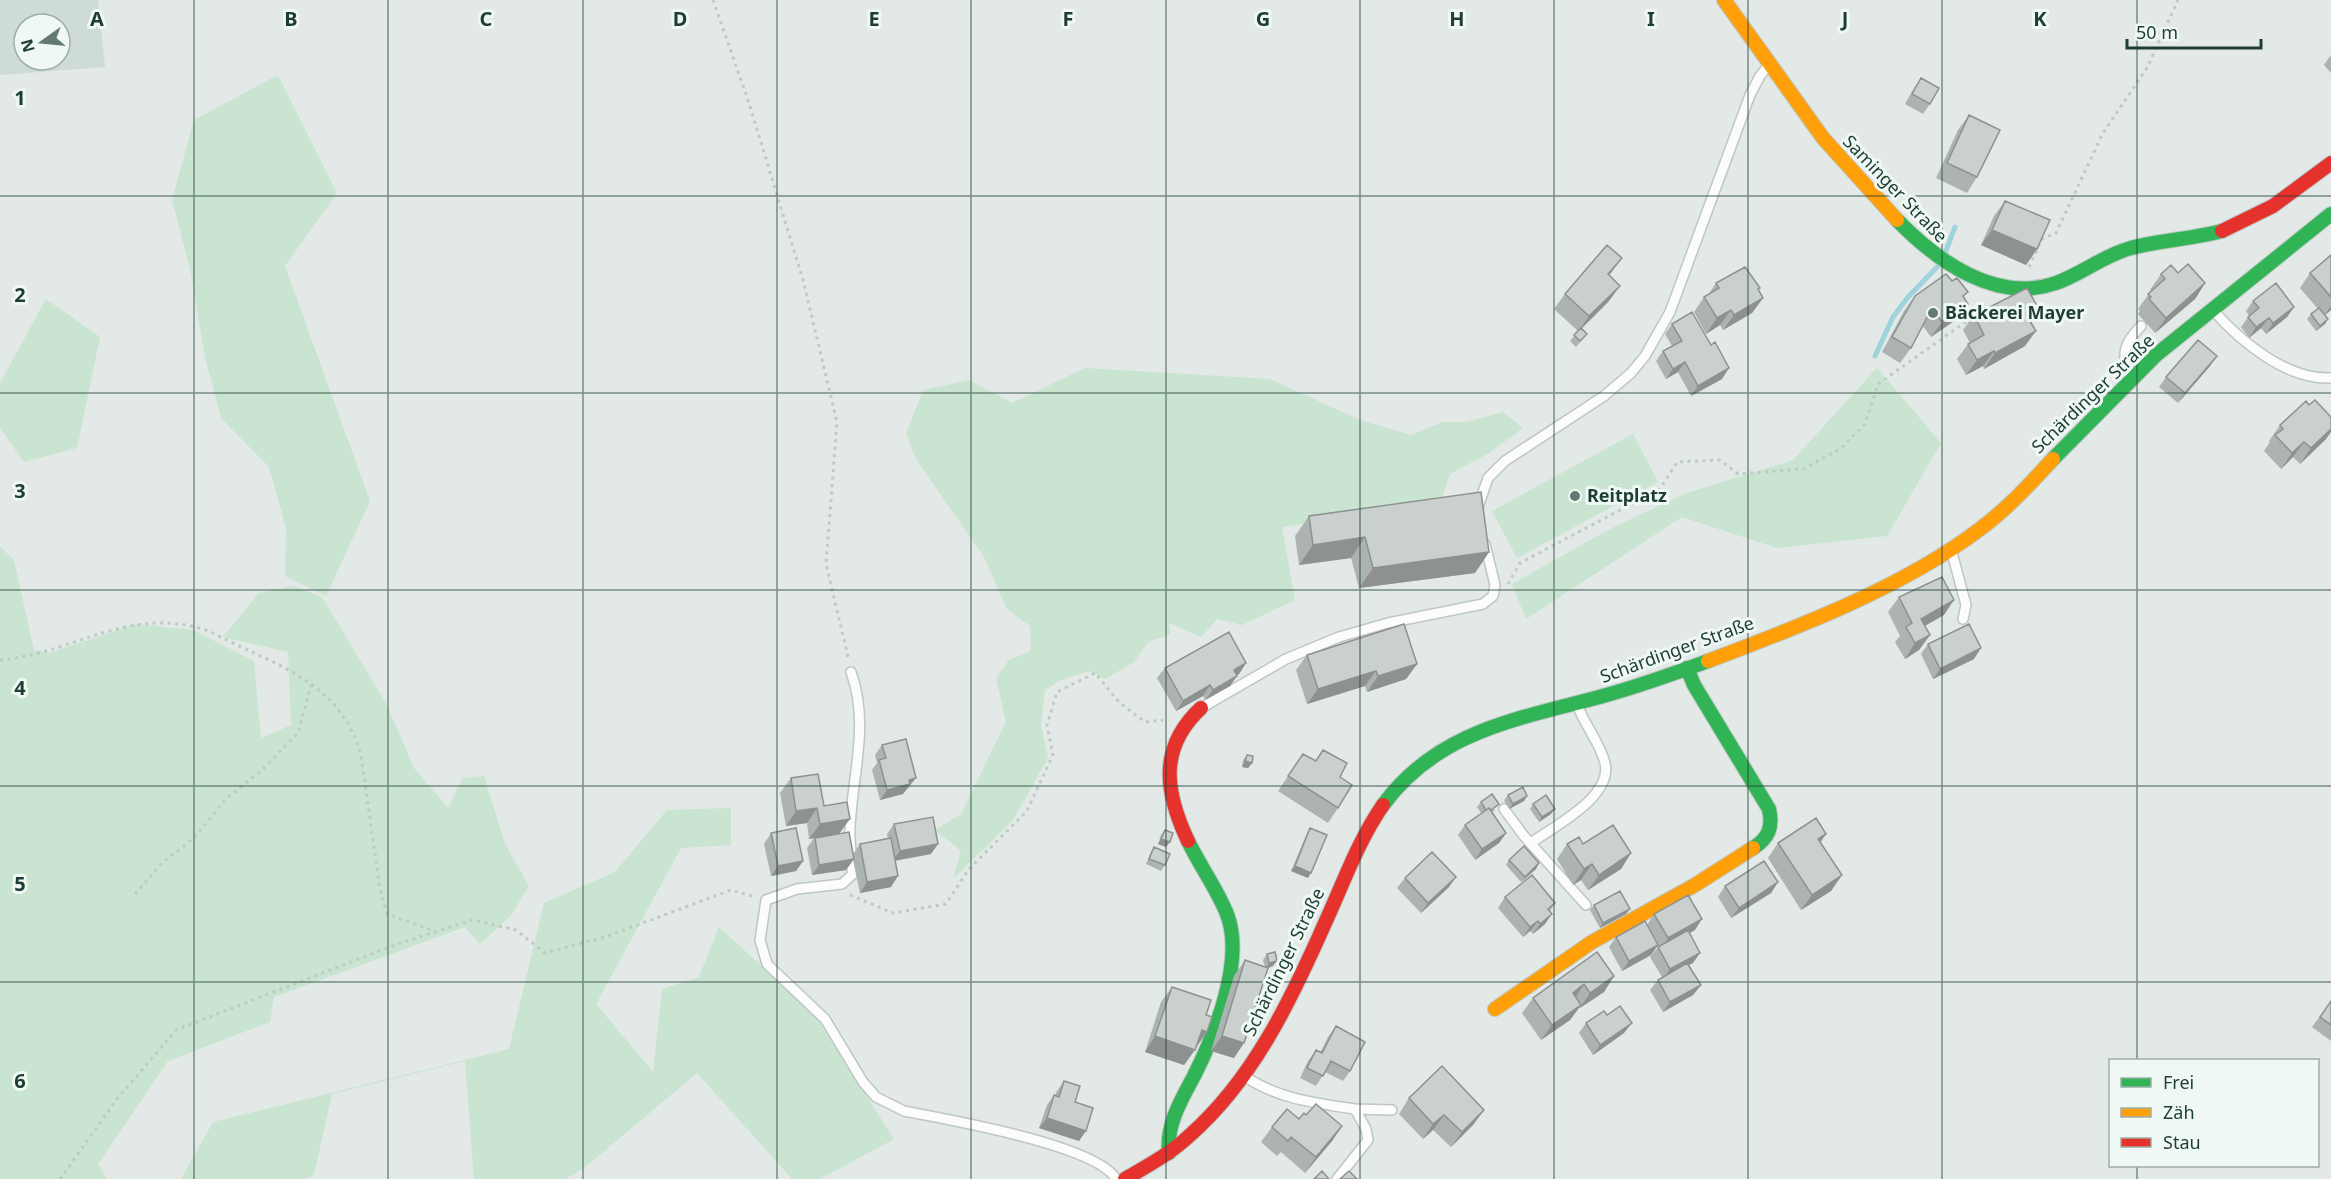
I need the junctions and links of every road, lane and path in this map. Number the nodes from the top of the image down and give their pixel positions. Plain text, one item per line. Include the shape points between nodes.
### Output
1 (713, 0) edge
2 (1724, 0) edge
3 (2178, 0) edge
4 (1768, 66) junction
5 (2331, 163) edge
6 (2331, 214) edge
7 (2020, 287) junction
8 (2212, 309) junction
9 (2141, 326) dead end
10 (2331, 378) edge
11 (2130, 379) junction
12 (1479, 513) edge
13 (1482, 534) edge
14 (1951, 548) junction
15 (1505, 590) dead end
16 (1963, 620) dead end
17 (0, 660) edge
18 (1687, 668) junction
19 (851, 672) joint
20 (312, 682) junction
21 (1577, 703) junction
22 (1201, 708) joint
23 (1170, 718) dead end
24 (1504, 809) dead end
25 (1531, 843) junction
26 (842, 884) junction
27 (135, 894) dead end
28 (766, 900) junction
29 (1586, 905) dead end
30 (436, 931) junction
31 (1496, 1010) dead end
32 (1244, 1075) junction
33 (1355, 1109) junction
34 (1392, 1110) dead end
35 (1169, 1153) junction
36 (60, 1179) edge
37 (1116, 1179) edge
38 (1125, 1179) edge
39 (1336, 1179) edge

1 - 19 path via 803,280 837,422 826,564
2 - 4 street, Saminger Straße
3 - 7 path via 2147,68 2103,133 2056,233 2042,239
4 - 7 street, Saminger Straße via 1836,156 1927,249 1952,267 1981,280
4 - 12 lane via 1750,95 1670,312 1645,356 1604,396 1505,461 1488,478
5 - 7 street, Saminger Straße via 2253,219 2206,235 2116,252 2048,286
6 - 8 street, Schärdinger Straße
7 - 15 path via 1878,384 1865,424 1839,449 1803,469 1765,473 1738,474 1720,460 1677,462 1660,489 1520,563
8 - 10 lane via 2242,339 2276,362 2301,375
8 - 11 street, Schärdinger Straße
9 - 11 lane via 2125,343 2123,362
11 - 14 street, Schärdinger Straße via 2016,497 1987,524
13 - 22 lane via 1495,585 1493,596 1483,604 1339,637 1286,659
14 - 16 lane via 1966,605
14 - 18 street, Schärdinger Straße via 1854,599
17 - 20 path via 33,656 113,629 159,621 209,631
18 - 21 street, Schärdinger Straße
18 - 31 street via 1769,809 1772,822 1768,833 1758,845 1695,885 1592,942
19 - 26 lane via 861,725 850,829 852,876
20 - 27 path via 298,733 225,800 195,837 160,864
20 - 30 path via 335,704 357,737 387,914
21 - 25 lane via 1600,750 1605,777 1596,794
21 - 32 street, Schärdinger Straße via 1453,743 1403,778 1370,829 1279,1022
22 - 35 street via 1184,724 1175,741 1171,786 1190,846 1225,907 1232,943 1224,996 1203,1058 1167,1136
23 - 26 path via 1145,722 1119,702 1095,673 1058,692 1047,725 1053,755 1027,812 969,869 946,904 893,913 851,898
24 - 25 lane
25 - 29 lane
26 - 28 lane via 797,889
28 - 30 path via 731,890 605,937 545,953 516,930 472,920
28 - 37 lane via 760,940 767,964 825,1019 863,1082 876,1096 904,1111 1064,1150 1104,1166
30 - 36 path via 176,1030 117,1099
32 - 33 lane via 1263,1089 1301,1101
32 - 35 street, Schärdinger Straße via 1212,1114
33 - 34 lane
33 - 39 lane via 1368,1140
35 - 38 street, Schärdinger Straße

